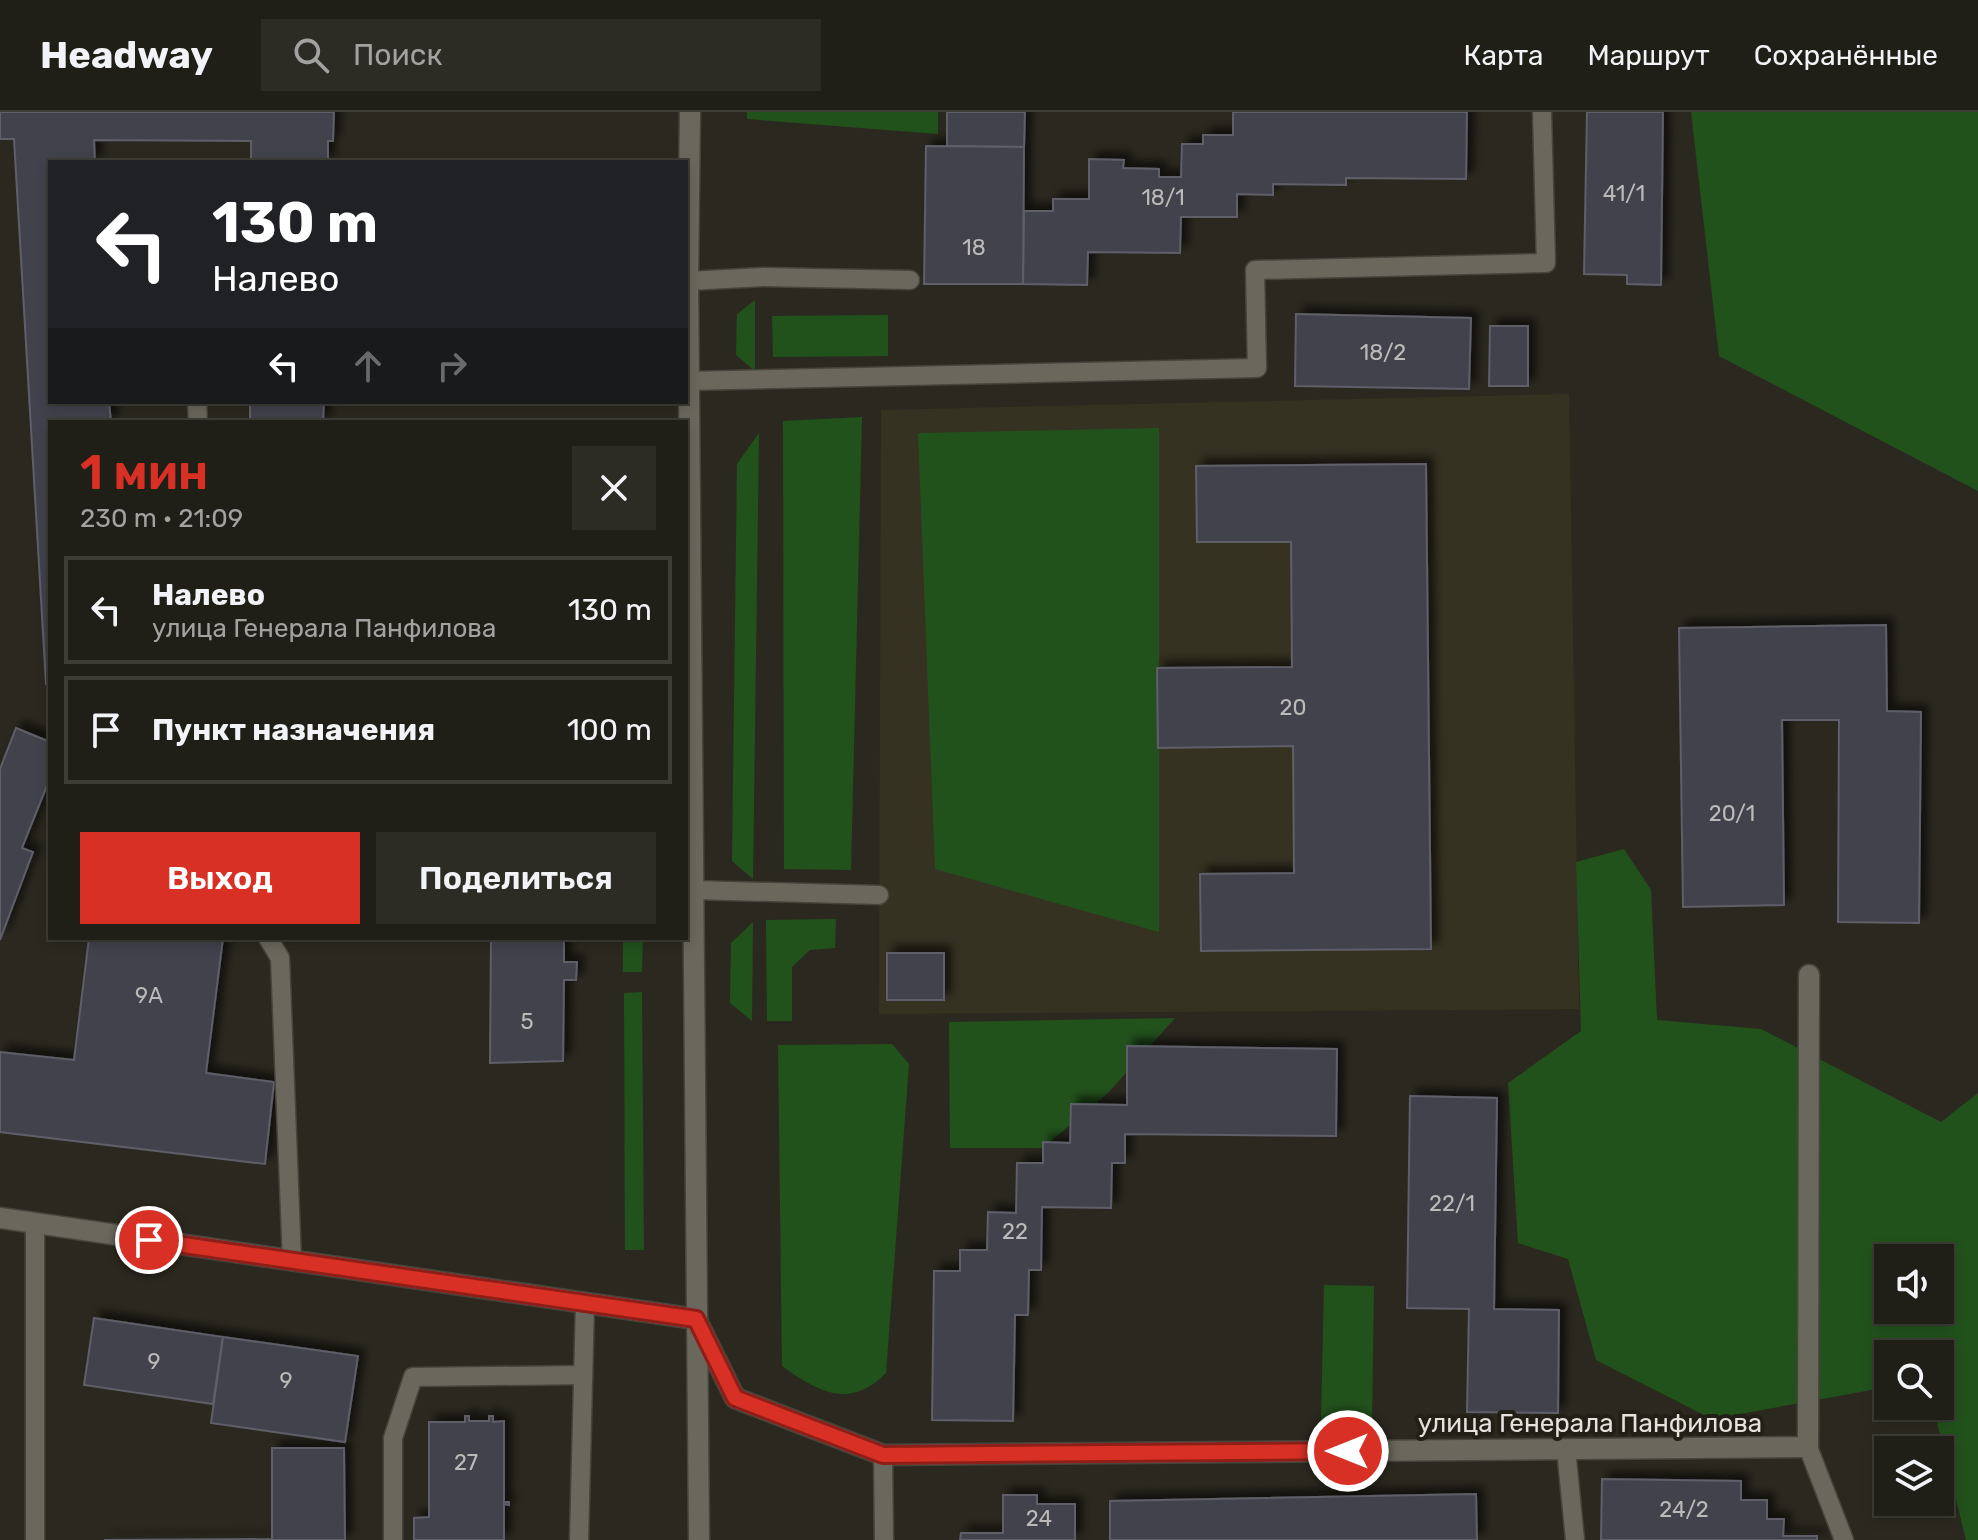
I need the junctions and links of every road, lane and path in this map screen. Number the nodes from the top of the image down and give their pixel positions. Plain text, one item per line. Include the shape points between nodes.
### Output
1 (690, 112) edge
2 (1542, 112) edge
3 (910, 280) dead end
4 (688, 281) edge
5 (688, 381) junction
6 (693, 890) junction
7 (879, 895) dead end
8 (269, 940) edge
9 (1809, 975) dead end
10 (0, 1218) edge
11 (35, 1223) junction
12 (292, 1261) junction
13 (585, 1303) junction
14 (696, 1319) junction
15 (583, 1375) junction
16 (1808, 1447) junction
17 (1566, 1449) junction
18 (883, 1455) junction
19 (35, 1540) edge
20 (393, 1540) edge
21 (579, 1540) edge
22 (699, 1540) edge
23 (884, 1540) edge
24 (1575, 1540) edge
25 (1844, 1540) edge

1 - 4 street
2 - 5 lane via 1546,263 1255,270 1257,368
3 - 4 lane
4 - 5 street
5 - 6 street
6 - 7 lane
6 - 14 street
8 - 12 lane via 280,958
9 - 16 street
10 - 11 street
11 - 12 street
11 - 19 lane
12 - 13 street
13 - 14 street
13 - 15 lane
14 - 18 street, улица Генерала Панфилова via 735,1398
14 - 22 street
15 - 20 lane via 413,1377 393,1438
15 - 21 lane
16 - 17 street, улица Генерала Панфилова
16 - 25 lane
17 - 18 street, улица Генерала Панфилова
17 - 24 lane
18 - 23 lane

